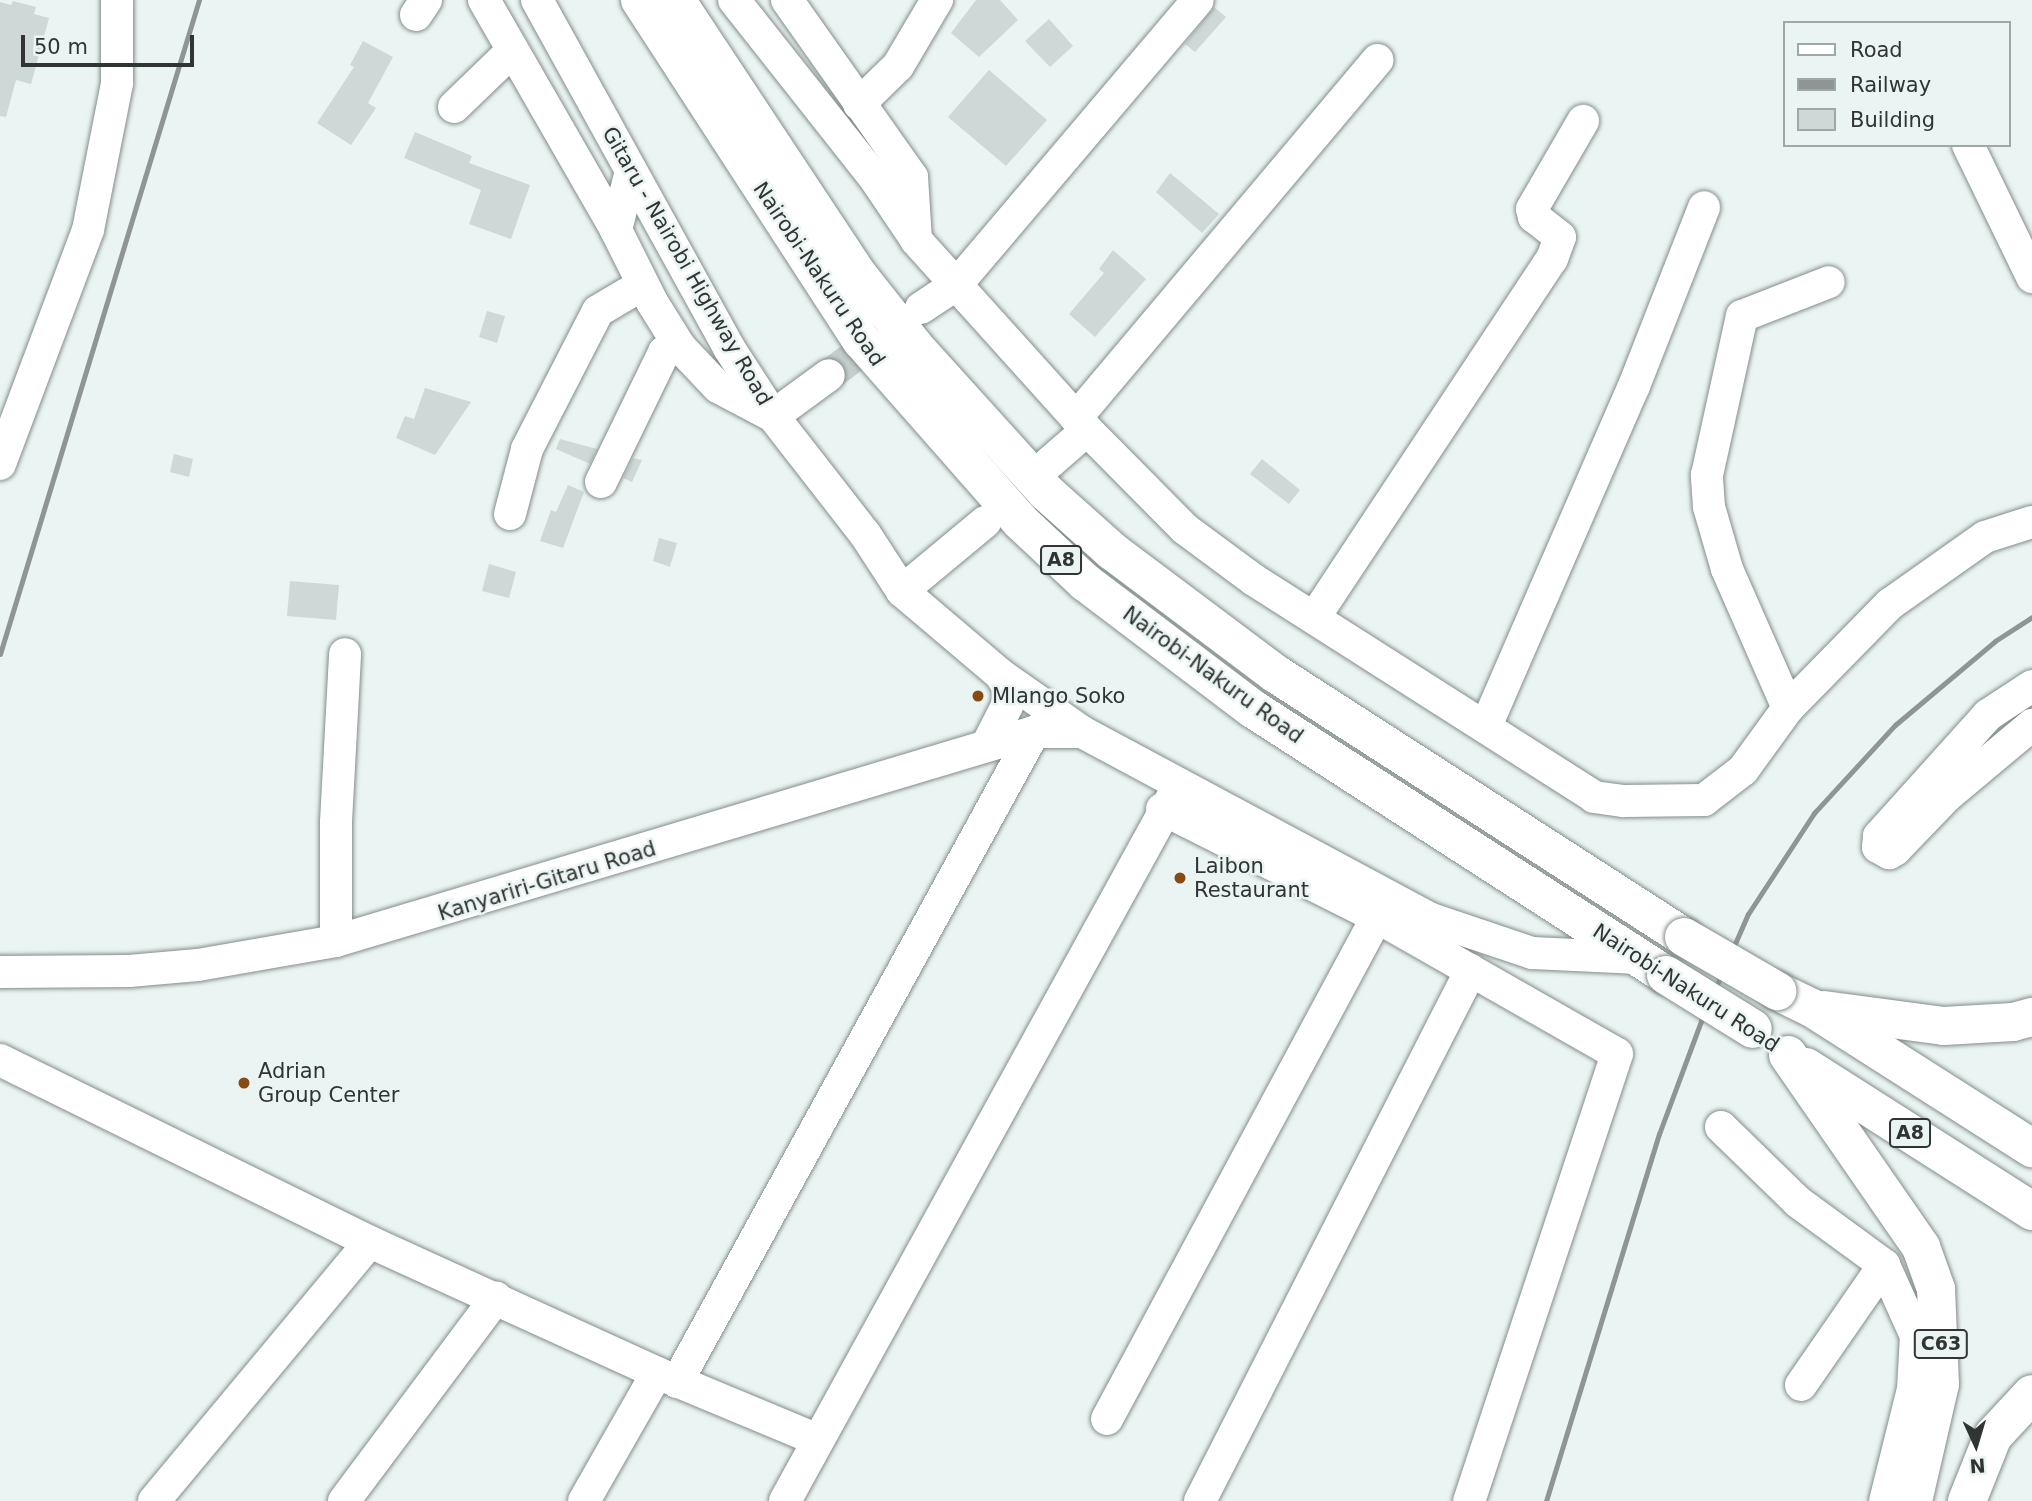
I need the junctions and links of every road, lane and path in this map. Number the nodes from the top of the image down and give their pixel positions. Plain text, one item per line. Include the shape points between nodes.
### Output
1 (117, 0) edge
2 (484, 0) edge
3 (537, 0) edge
4 (640, 0) edge
5 (676, 0) edge
6 (734, 0) edge
7 (786, 0) edge
8 (937, 0) edge
9 (1198, 0) edge
10 (511, 52) junction
11 (1377, 61) dead end
12 (859, 104) junction
13 (454, 107) dead end
14 (1583, 121) dead end
15 (1969, 147) edge
16 (631, 171) junction
17 (1704, 207) dead end
18 (616, 230) junction
19 (916, 240) junction
20 (2032, 277) edge
21 (1829, 282) dead end
22 (957, 284) junction
23 (642, 285) junction
24 (921, 308) dead end
25 (680, 347) junction
26 (829, 375) tunnel mouth
27 (773, 416) junction
28 (1082, 424) junction
29 (1049, 463) dead end
30 (0, 464) edge
31 (601, 482) dead end
32 (510, 514) dead end
33 (985, 522) dead end
34 (2032, 522) edge
35 (902, 591) junction
36 (1314, 618) junction
37 (345, 654) dead end
38 (1002, 675) junction
39 (2032, 686) edge
40 (1788, 708) junction
41 (1040, 719) junction
42 (2032, 725) edge
43 (1486, 726) junction
44 (987, 745) junction
45 (1181, 784) junction
46 (1162, 809) junction
47 (1377, 916) junction
48 (336, 941) junction
49 (1652, 966) junction
50 (1471, 970) junction
51 (0, 972) edge
52 (1812, 1008) junction
53 (2032, 1017) edge
54 (1788, 1055) junction
55 (0, 1060) edge
56 (1721, 1127) dead end
57 (2032, 1148) edge
58 (2032, 1210) edge
59 (370, 1242) junction
60 (1884, 1265) junction
61 (496, 1298) junction
62 (667, 1377) junction
63 (1801, 1385) dead end
64 (2032, 1394) edge
65 (1107, 1419) dead end
66 (818, 1440) junction
67 (154, 1501) edge
68 (344, 1501) edge
69 (584, 1501) edge
70 (785, 1501) edge
71 (1200, 1501) edge
72 (1469, 1501) edge
73 (1885, 1501) edge
74 (1913, 1501) edge
75 (1967, 1501) edge

1 - 30 street via 117,83 88,230
2 - 10 street
3 - 16 street, Gitaru - Nairobi Highway Road
4 - 49 highway, Nairobi-Nakuru Road / A8 via 861,340 1021,522 1085,582 1253,709
5 - 52 highway, Nairobi-Nakuru Road / A8, bridge via 859,276 915,347 1046,492 1112,551 1276,674 1684,937
6 - 19 street via 876,180
7 - 12 street
8 - 12 street via 898,66
9 - 22 street
10 - 13 street
10 - 18 street
11 - 28 street
12 - 19 street via 912,177
14 - 36 street via 1532,209 1534,217 1560,237 1552,259 1512,316 1487,364
15 - 20 street
16 - 18 street
16 - 27 street, Gitaru - Nairobi Highway Road via 729,348
17 - 43 street via 1634,386
18 - 23 street
19 - 22 street
21 - 40 street via 1742,316 1707,475 1709,507 1727,569
22 - 24 street
22 - 28 street
23 - 25 street
23 - 32 street via 598,311 527,449
25 - 27 street via 718,387
25 - 31 street via 664,352
26 - 27 street
27 - 35 street, Gitaru - Nairobi Highway Road via 865,534
28 - 29 street
28 - 36 street via 1185,530
33 - 35 street
34 - 40 street via 1985,537 1890,604
35 - 38 street, Gitaru - Nairobi Highway Road
36 - 43 street
37 - 48 street via 336,822
38 - 41 street, Gitaru - Nairobi Highway Road
38 - 44 street via 1009,689 1007,706
39 - 42 street via 1988,715 1879,835 1878,847 1889,853 1895,850 1947,796
40 - 43 street via 1743,771 1704,800 1594,797
41 - 44 street, Kanyariri-Gitaru Road
41 - 45 street, Kanyariri-Gitaru Road via 1082,732
41 - 62 street
44 - 48 street, Kanyariri-Gitaru Road via 507,894
45 - 46 street
45 - 49 street via 1431,919 1532,953
46 - 47 street
46 - 66 street
47 - 50 street
47 - 65 street
48 - 51 street, Kanyariri-Gitaru Road via 156,968 80,974
49 - 54 highway, Nairobi-Nakuru Road / A8, bridge
50 - 71 street
50 - 72 street via 1617,1054
52 - 53 highway via 1944,1026
52 - 57 highway, Nairobi-Nakuru Road / A8
54 - 58 highway, Nairobi-Nakuru Road / A8
54 - 74 highway, C63 via 1921,1247 1936,1289 1940,1384
55 - 59 street
56 - 60 street via 1798,1202
59 - 61 street
59 - 67 street
60 - 63 street
60 - 73 street via 1916,1336 1913,1389
61 - 62 street
61 - 68 street
62 - 66 street
62 - 69 street
64 - 75 highway via 1993,1436
66 - 70 street

